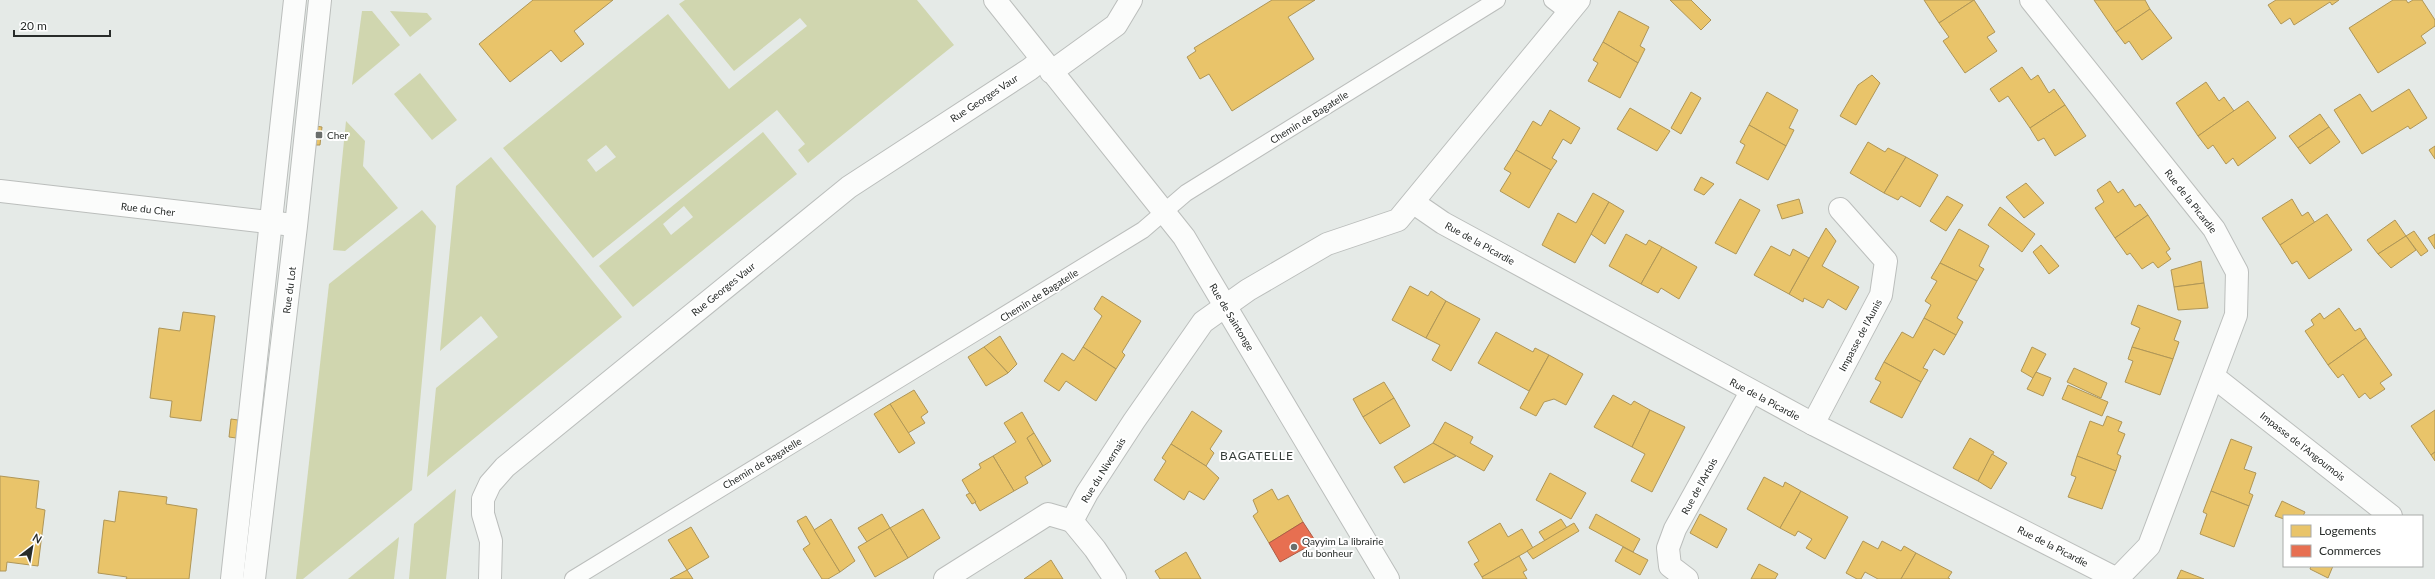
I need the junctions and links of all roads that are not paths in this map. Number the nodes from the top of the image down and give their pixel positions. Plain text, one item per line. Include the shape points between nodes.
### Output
1 (295, 0) edge
2 (320, 0) edge
3 (995, 0) edge
4 (1131, 0) edge
5 (1497, 0) edge
6 (1552, 0) edge
7 (2031, 0) edge
8 (1574, 7) edge
9 (1046, 66) junction
10 (0, 191) edge
11 (1414, 203) junction
12 (1840, 210) dead end
13 (1165, 212) junction
14 (271, 223) junction
15 (296, 226) junction
16 (1226, 306) junction
17 (2214, 377) junction
18 (1751, 392) junction
19 (1813, 424) junction
20 (2390, 515) edge
21 (1072, 521) junction
22 (495, 576) edge
23 (232, 579) edge
24 (254, 579) edge
25 (573, 579) edge
26 (945, 579) edge
27 (1115, 579) edge
28 (1388, 579) edge
29 (1686, 579) edge
30 (2116, 579) edge

1 - 14 street
2 - 15 street, Rue du Lot
3 - 9 street, Rue de Saintonge
4 - 9 street, Rue Georges Vaur via 1116,25
5 - 13 lane, Chemin de Bagatelle via 1186,193
6 - 8 lane
7 - 17 street, Rue de la Picardie via 2214,229 2236,272 2236,315
8 - 11 street
9 - 13 street, Rue de Saintonge
9 - 22 street, Rue Georges Vaur via 848,187 505,467 490,484 483,499 483,514 491,541
10 - 14 street, Rue du Cher
11 - 16 street via 1398,220 1327,244 1248,290
11 - 18 street, Rue de la Picardie via 1443,223
12 - 19 street, Impasse de l'Aunis via 1886,260 1885,275 1881,295
13 - 16 street, Rue de Saintonge via 1184,237
13 - 25 lane, Chemin de Bagatelle via 1143,230 1058,283
14 - 15 street, Rue du Cher
14 - 23 street
15 - 24 street, Rue du Lot
16 - 21 street, Rue du Nivernais via 1203,322 1192,337 1087,493
16 - 28 street, Rue de Saintonge
17 - 20 street, Impasse de l'Angoumois
17 - 30 street, Rue de la Picardie via 2149,546
18 - 19 street, Rue de la Picardie
18 - 29 street, Rue de l'Artois via 1675,529 1668,548 1670,566
19 - 30 street, Rue de la Picardie
21 - 26 street via 1048,514
21 - 27 street

